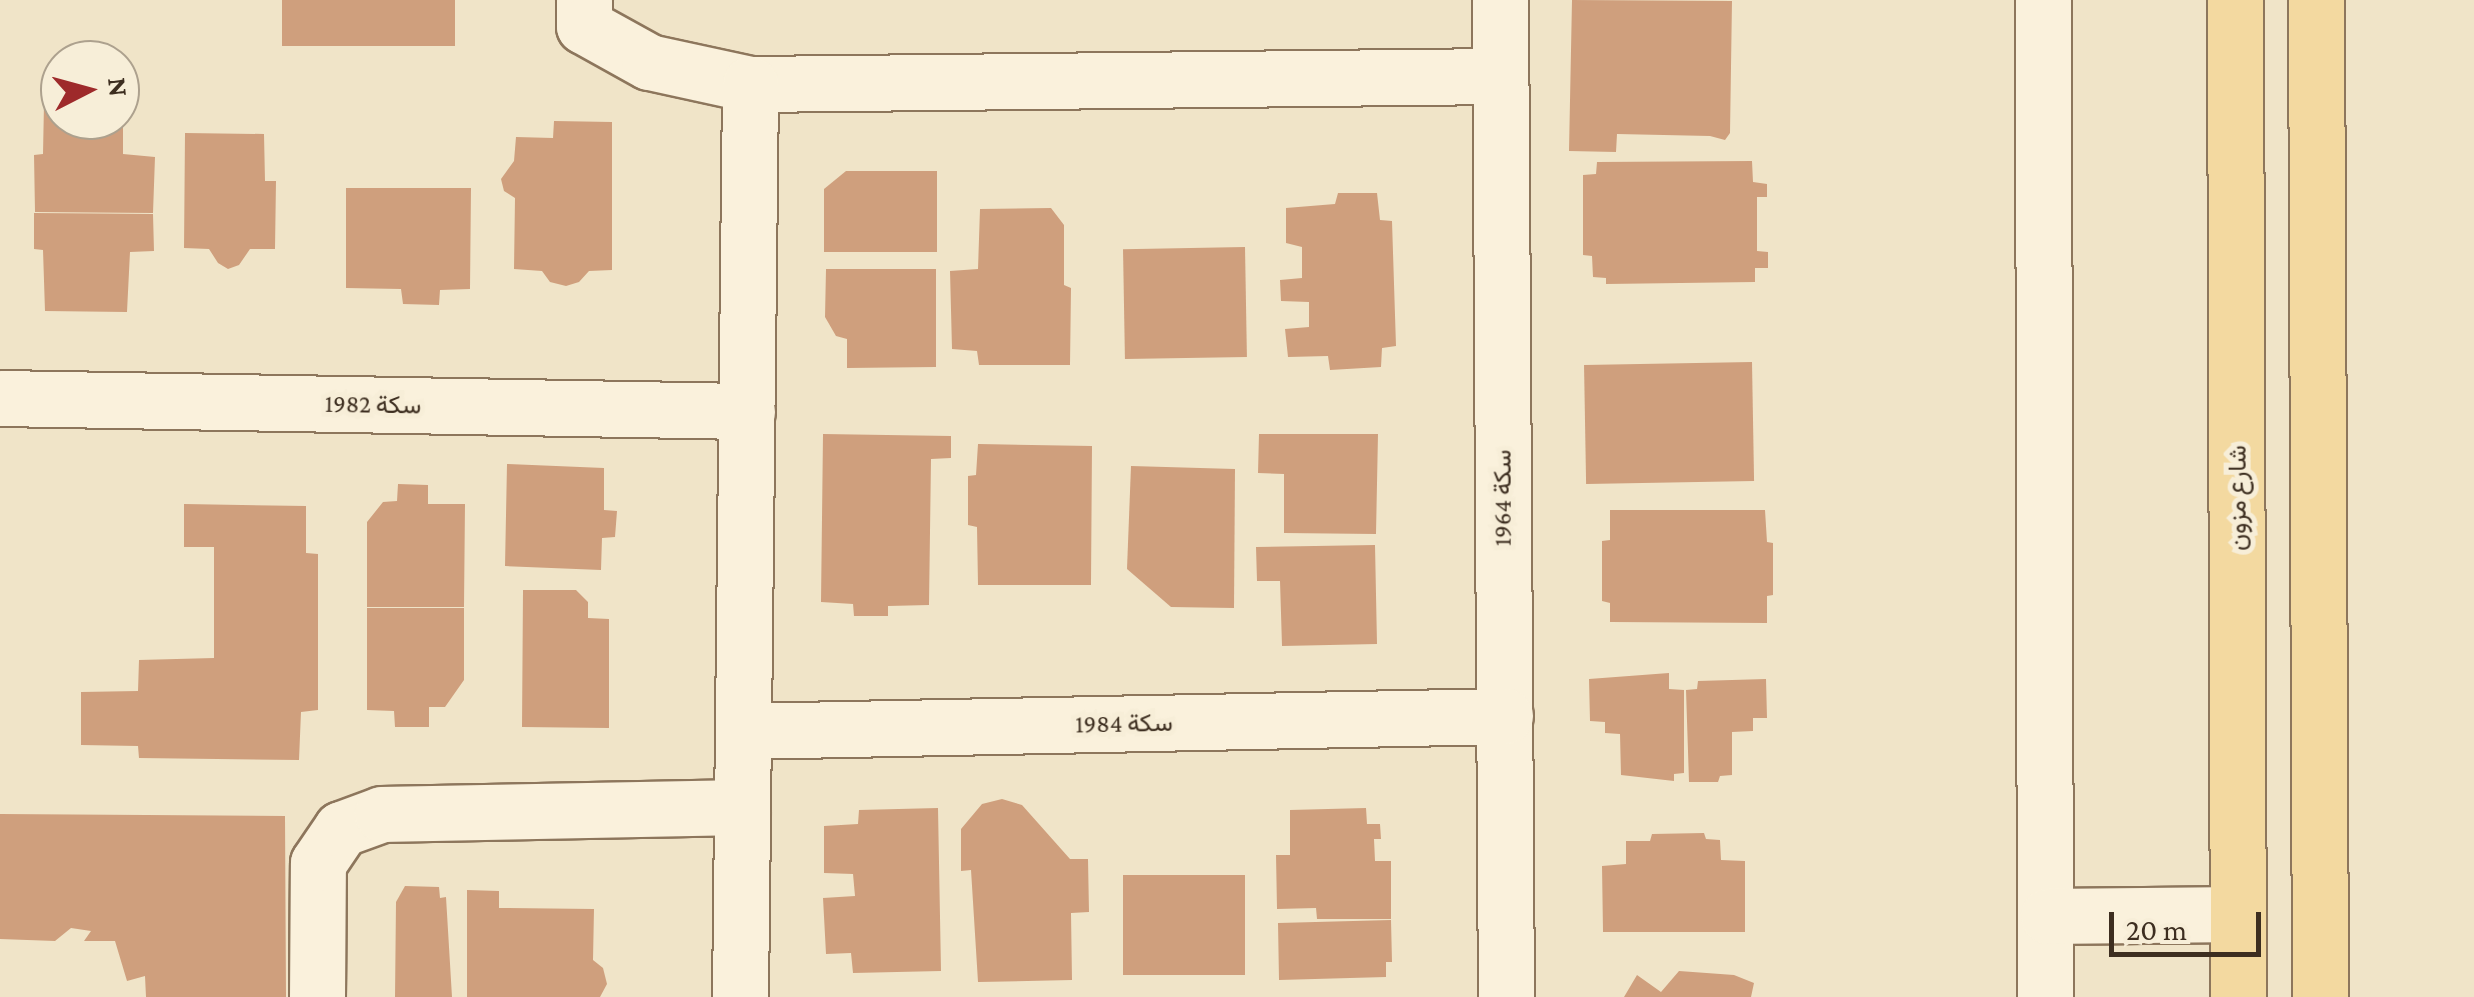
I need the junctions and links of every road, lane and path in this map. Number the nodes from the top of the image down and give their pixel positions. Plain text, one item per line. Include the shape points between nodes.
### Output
1 (584, 0) edge
2 (1500, 0) edge
3 (2043, 0) edge
4 (2235, 0) edge
5 (2316, 0) edge
6 (1500, 76) junction
7 (750, 84) junction
8 (0, 398) edge
9 (747, 411) junction
10 (1505, 716) junction
11 (744, 731) junction
12 (742, 807) junction
13 (2238, 914) junction
14 (2048, 916) junction
15 (316, 997) edge
16 (740, 997) edge
17 (1506, 997) edge
18 (2045, 997) edge
19 (2238, 997) edge
20 (2320, 997) edge

1 - 7 street via 584,26 650,62
2 - 6 street, سكة 1964
3 - 14 street
4 - 13 main road, شارع مزون
5 - 20 main road
6 - 7 street
6 - 10 street, سكة 1964
7 - 9 street
8 - 9 street, سكة 1982
9 - 11 street
10 - 11 street, سكة 1984
10 - 17 street, سكة 1964
11 - 12 street
12 - 15 street via 382,814 341,828 318,863
12 - 16 street
13 - 14 street
13 - 19 main road, شارع مزون
14 - 18 street

